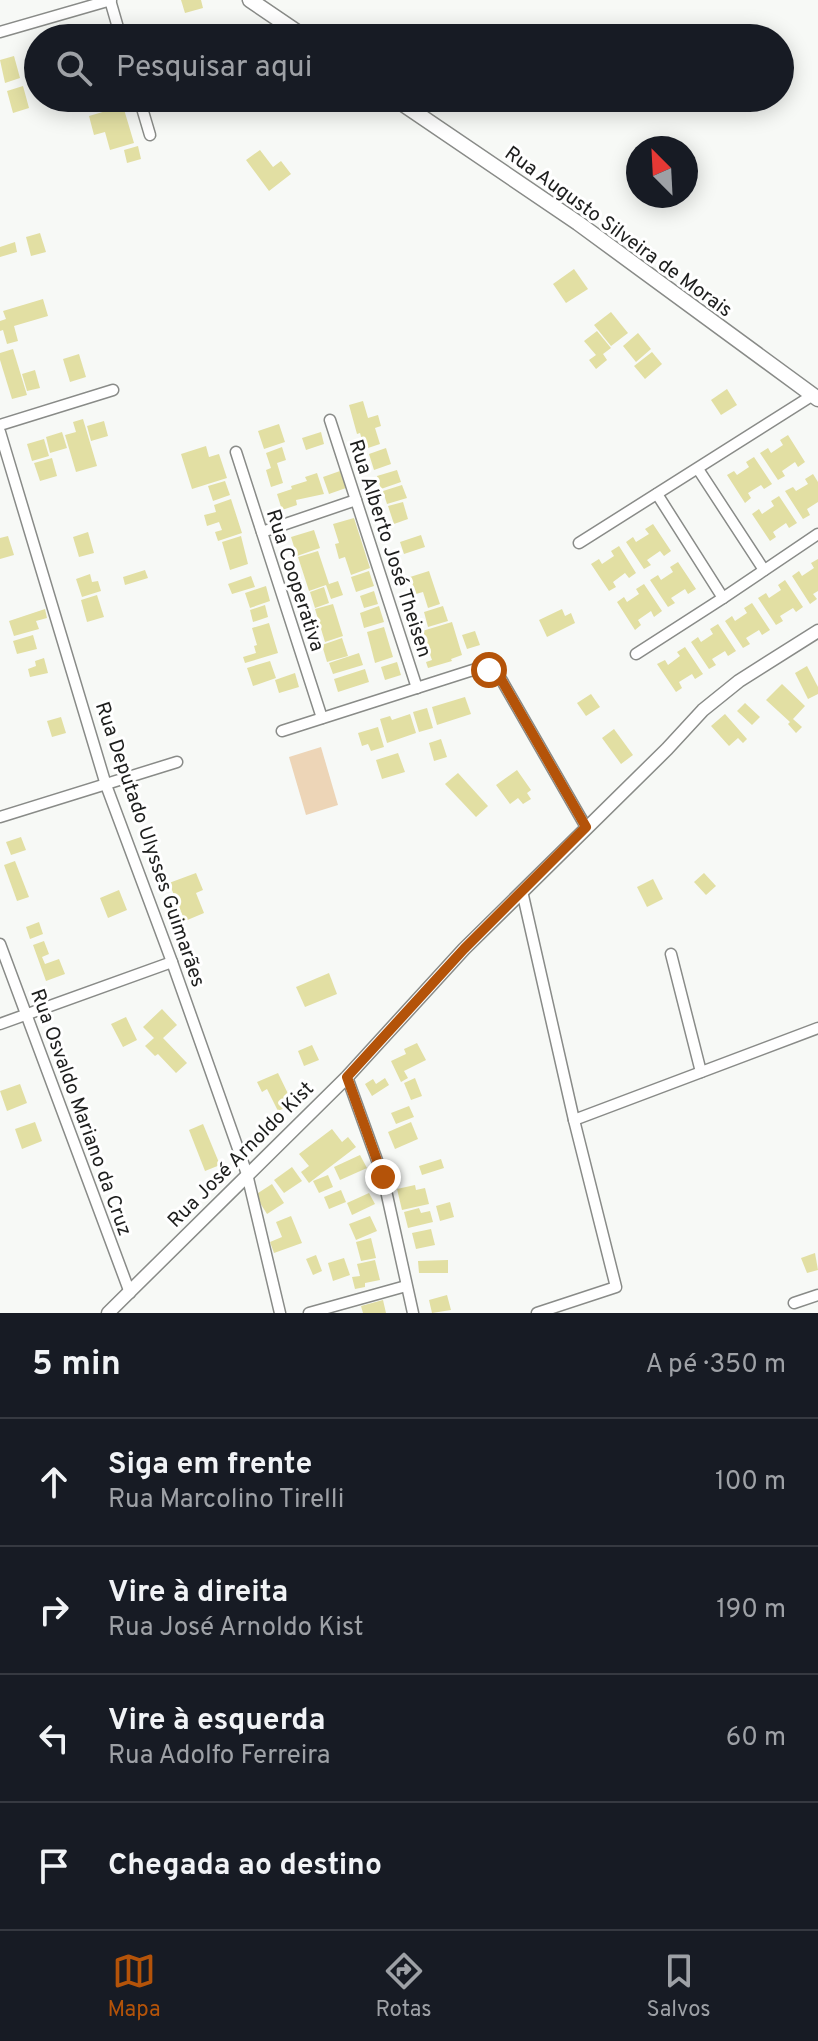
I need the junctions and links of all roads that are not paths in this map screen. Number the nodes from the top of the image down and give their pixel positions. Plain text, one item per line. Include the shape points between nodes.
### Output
1 (110, 0) edge
2 (250, 0) edge
3 (28, 24) edge
4 (117, 24) edge
5 (285, 24) edge
6 (24, 25) edge
7 (0, 32) edge
8 (143, 112) edge
9 (415, 112) edge
10 (150, 135) dead end
11 (113, 390) dead end
12 (816, 397) edge
13 (330, 420) dead end
14 (0, 425) edge
15 (0, 432) edge
16 (236, 452) dead end
17 (698, 469) junction
18 (657, 494) junction
19 (356, 500) junction
20 (262, 532) junction
21 (818, 534) edge
22 (579, 543) dead end
23 (764, 570) junction
24 (723, 598) junction
25 (818, 631) edge
26 (636, 654) dead end
27 (417, 688) junction
28 (322, 718) junction
29 (282, 731) dead end
30 (177, 762) dead end
31 (106, 785) junction
32 (0, 817) edge
33 (586, 827) junction
34 (522, 891) junction
35 (0, 944) edge
36 (671, 954) dead end
37 (172, 962) junction
38 (26, 1014) junction
39 (0, 1024) edge
40 (818, 1028) edge
41 (701, 1072) junction
42 (347, 1077) junction
43 (574, 1120) junction
44 (247, 1174) junction
45 (406, 1286) junction
46 (130, 1293) junction
47 (818, 1295) edge
48 (794, 1303) dead end
49 (108, 1313) edge
50 (280, 1313) edge
51 (309, 1313) edge
52 (413, 1313) edge
53 (537, 1313) edge

1 - 3 street
1 - 4 street
2 - 5 main road
6 - 7 street
8 - 10 street
9 - 12 main road, Rua Augusto Silveira de Morais via 578,223
11 - 14 street
12 - 17 street
13 - 19 street, Rua Alberto José Theisen
15 - 31 street, Rua Deputado Ulysses Guimarães
16 - 20 street, Rua Cooperativa
17 - 18 street
17 - 23 street
18 - 22 street
18 - 24 street
19 - 20 street
19 - 27 street, Rua Alberto José Theisen
20 - 28 street, Rua Cooperativa
21 - 23 street
23 - 24 street
24 - 26 street
25 - 33 street, Rua José Arnoldo Kist via 703,710
27 - 28 street
27 - 33 street via 476,669 501,679
28 - 29 street
30 - 31 street
31 - 32 street
31 - 37 street, Rua Deputado Ulysses Guimarães
33 - 34 street, Rua José Arnoldo Kist
34 - 42 street, Rua José Arnoldo Kist
34 - 43 street
35 - 38 street, Rua Osvaldo Mariano da Cruz
36 - 41 street
37 - 38 street
37 - 44 street, Rua Deputado Ulysses Guimarães
38 - 39 street
38 - 46 street, Rua Osvaldo Mariano da Cruz
40 - 41 street
41 - 43 street
42 - 44 street, Rua José Arnoldo Kist
42 - 45 street via 383,1177
43 - 53 street via 616,1287
44 - 46 street, Rua José Arnoldo Kist
44 - 50 street, Rua Deputado Ulysses Guimarães
45 - 51 street
45 - 52 street
46 - 49 street, Rua José Arnoldo Kist
47 - 48 street

